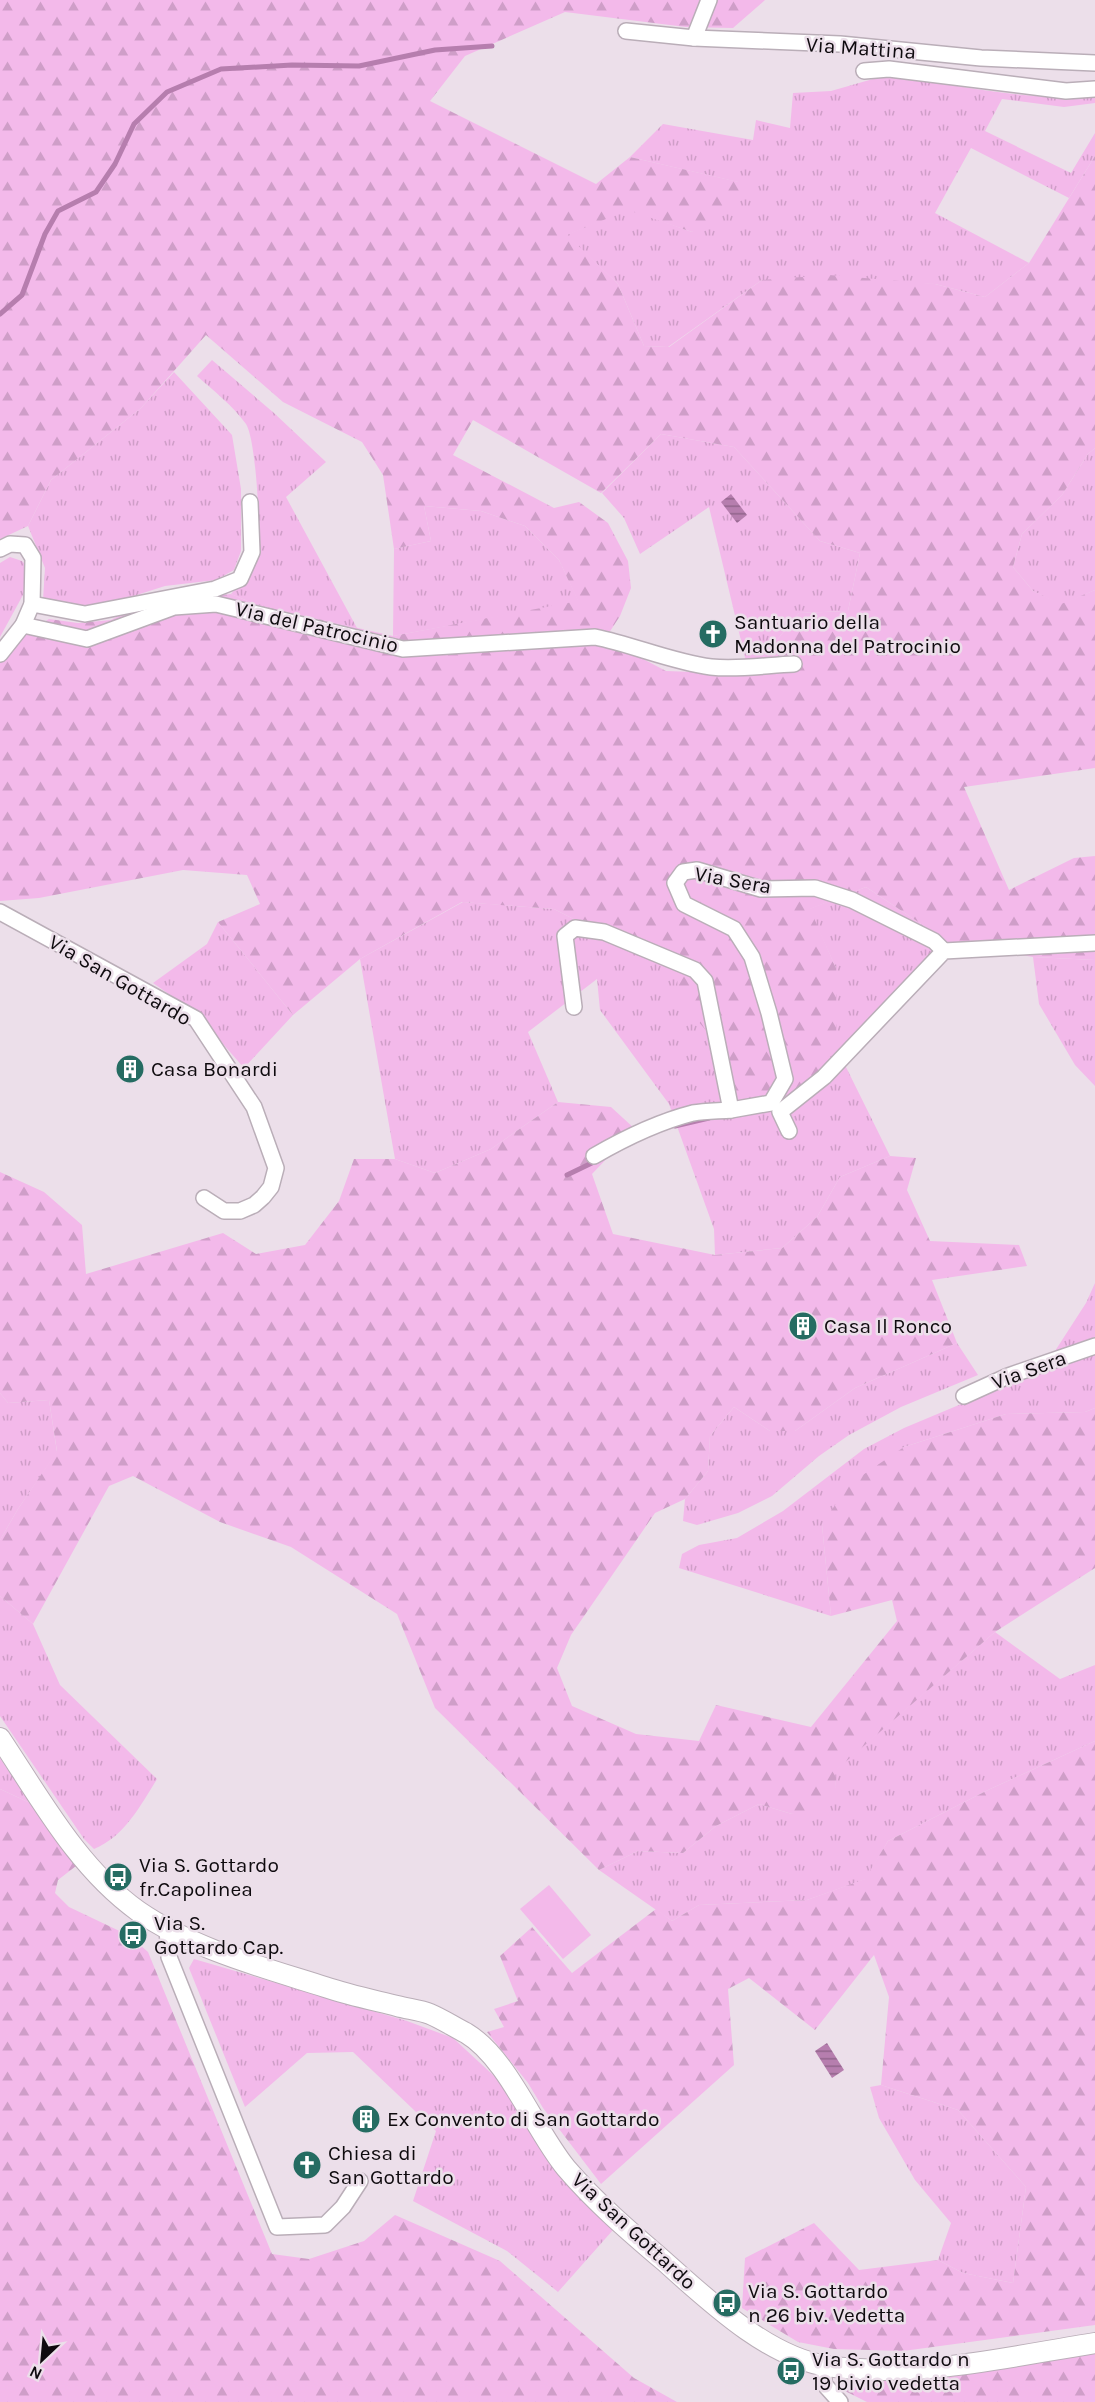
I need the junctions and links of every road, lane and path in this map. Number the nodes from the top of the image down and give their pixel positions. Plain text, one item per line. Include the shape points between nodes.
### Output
1 (710, 0) edge
2 (626, 32) dead end
3 (694, 38) junction
4 (1095, 63) edge
5 (864, 71) dead end
6 (1095, 89) edge
7 (250, 502) dead end
8 (0, 549) edge
9 (32, 604) junction
10 (23, 625) junction
11 (693, 651) dead end
12 (0, 654) edge
13 (671, 657) junction
14 (794, 664) dead end
15 (0, 912) edge
16 (942, 934) dead end
17 (1095, 943) edge
18 (949, 950) junction
19 (574, 1007) dead end
20 (731, 1110) junction
21 (789, 1131) dead end
22 (594, 1156) dead end
23 (204, 1198) dead end
24 (1095, 1346) edge
25 (964, 1396) dead end
26 (0, 1738) edge
27 (167, 1929) junction
28 (360, 2181) dead end
29 (1095, 2343) edge
30 (824, 2365) junction
31 (840, 2402) edge

1 - 3 street
2 - 3 street, Via Mattina
3 - 4 street, Via Mattina via 840,44 981,58
5 - 6 street, Via Mattina via 889,69 1066,91
7 - 9 street via 252,552 240,579 215,589 85,614
8 - 9 street via 10,544 26,545 33,558
9 - 10 street
10 - 12 street
10 - 13 street, Via del Patrocinio via 87,639 174,607 216,604 403,648 595,637
11 - 13 street
13 - 14 street, Via del Patrocinio via 714,667
15 - 23 street, Via San Gottardo via 195,1019 254,1107 276,1168 264,1197 240,1212 224,1211
16 - 18 street
17 - 18 street
18 - 20 street, Via Sera via 852,900 815,888 761,889 697,870 684,872 675,884 684,904 734,929 752,957 785,1079 771,1103
18 - 21 street via 825,1077 780,1112
19 - 20 street via 565,936 575,928 604,932 694,970 705,981
20 - 22 street, Via Sera via 695,1113 652,1127
24 - 25 street, Via Sera
26 - 27 street, Via San Gottardo via 75,1849 98,1876 136,1909
27 - 28 street via 169,1957 277,2227 325,2225
27 - 30 street, Via San Gottardo via 239,1959 346,1994 429,2014 470,2036 510,2080 564,2165 628,2230 744,2328 794,2355
29 - 30 street, Via San Gottardo via 914,2369
30 - 31 street via 825,2384

